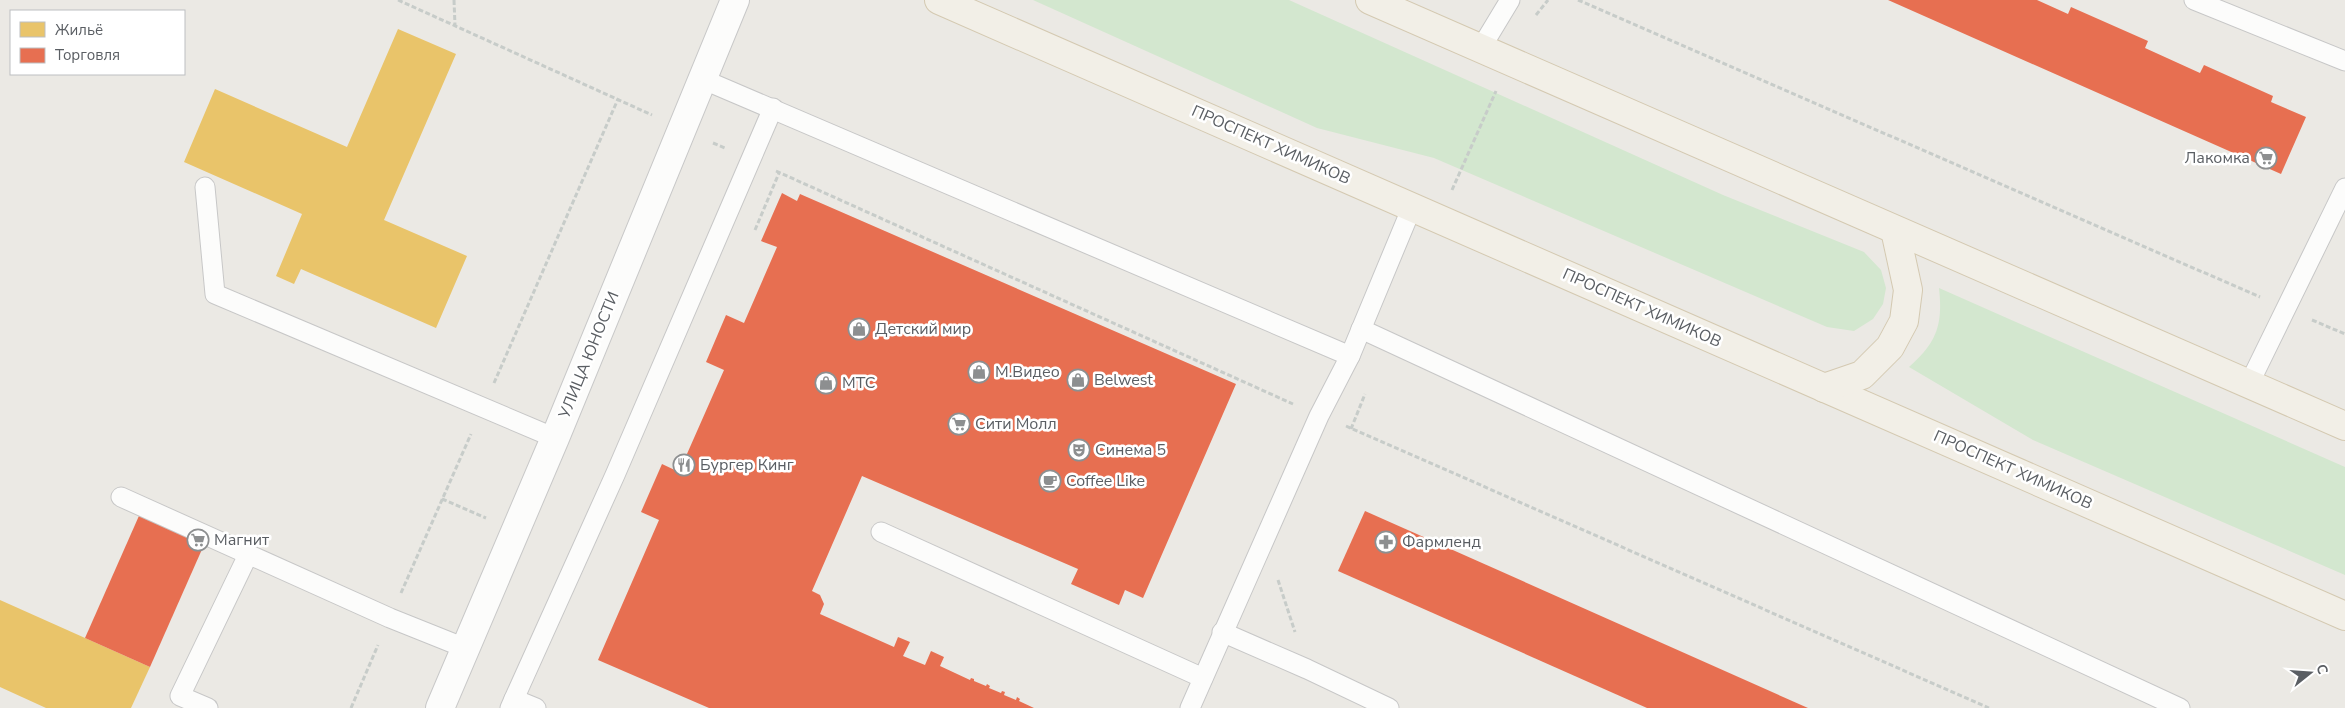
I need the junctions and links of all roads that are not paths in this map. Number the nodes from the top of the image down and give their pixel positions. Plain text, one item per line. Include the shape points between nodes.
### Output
1 (735, 0) edge
2 (939, 0) edge
3 (1370, 0) edge
4 (1510, 0) edge
5 (2194, 0) edge
6 (2215, 4) edge
7 (1481, 48) junction
8 (2345, 61) edge
9 (702, 79) junction
10 (773, 108) junction
11 (205, 187) dead end
12 (2345, 188) edge
13 (1412, 207) junction
14 (1896, 230) junction
15 (1361, 329) junction
16 (1350, 356) junction
17 (2249, 384) junction
18 (1824, 388) junction
19 (2345, 426) edge
20 (555, 438) junction
21 (121, 497) dead end
22 (881, 532) dead end
23 (248, 555) junction
24 (2345, 616) edge
25 (1222, 632) junction
26 (465, 648) junction
27 (1203, 678) junction
28 (512, 703) edge
29 (208, 708) edge
30 (440, 708) edge
31 (536, 708) edge
32 (1190, 708) edge
33 (1389, 708) edge
34 (2180, 708) edge

1 - 9 street, УЛИЦА ЮНОСТИ
2 - 13 main road, ПРОСПЕКТ ХИМИКОВ
3 - 7 main road
4 - 7 lane
5 - 6 lane
6 - 8 lane
7 - 14 main road
9 - 10 lane
9 - 20 street, УЛИЦА ЮНОСТИ
10 - 16 lane
10 - 28 lane via 615,475
11 - 20 lane via 215,294
12 - 17 lane
13 - 15 lane
13 - 18 main road, ПРОСПЕКТ ХИМИКОВ
14 - 17 main road
14 - 18 main road via 1908,290 1904,321 1890,347 1862,375
15 - 16 lane
15 - 34 lane
16 - 25 lane via 1319,416
17 - 19 main road
18 - 24 main road, ПРОСПЕКТ ХИМИКОВ
20 - 26 street, УЛИЦА ЮНОСТИ
21 - 23 lane
22 - 27 lane
23 - 26 lane
23 - 29 lane via 180,696
25 - 27 lane
25 - 33 lane
26 - 30 street, УЛИЦА ЮНОСТИ
27 - 32 lane
28 - 31 lane

